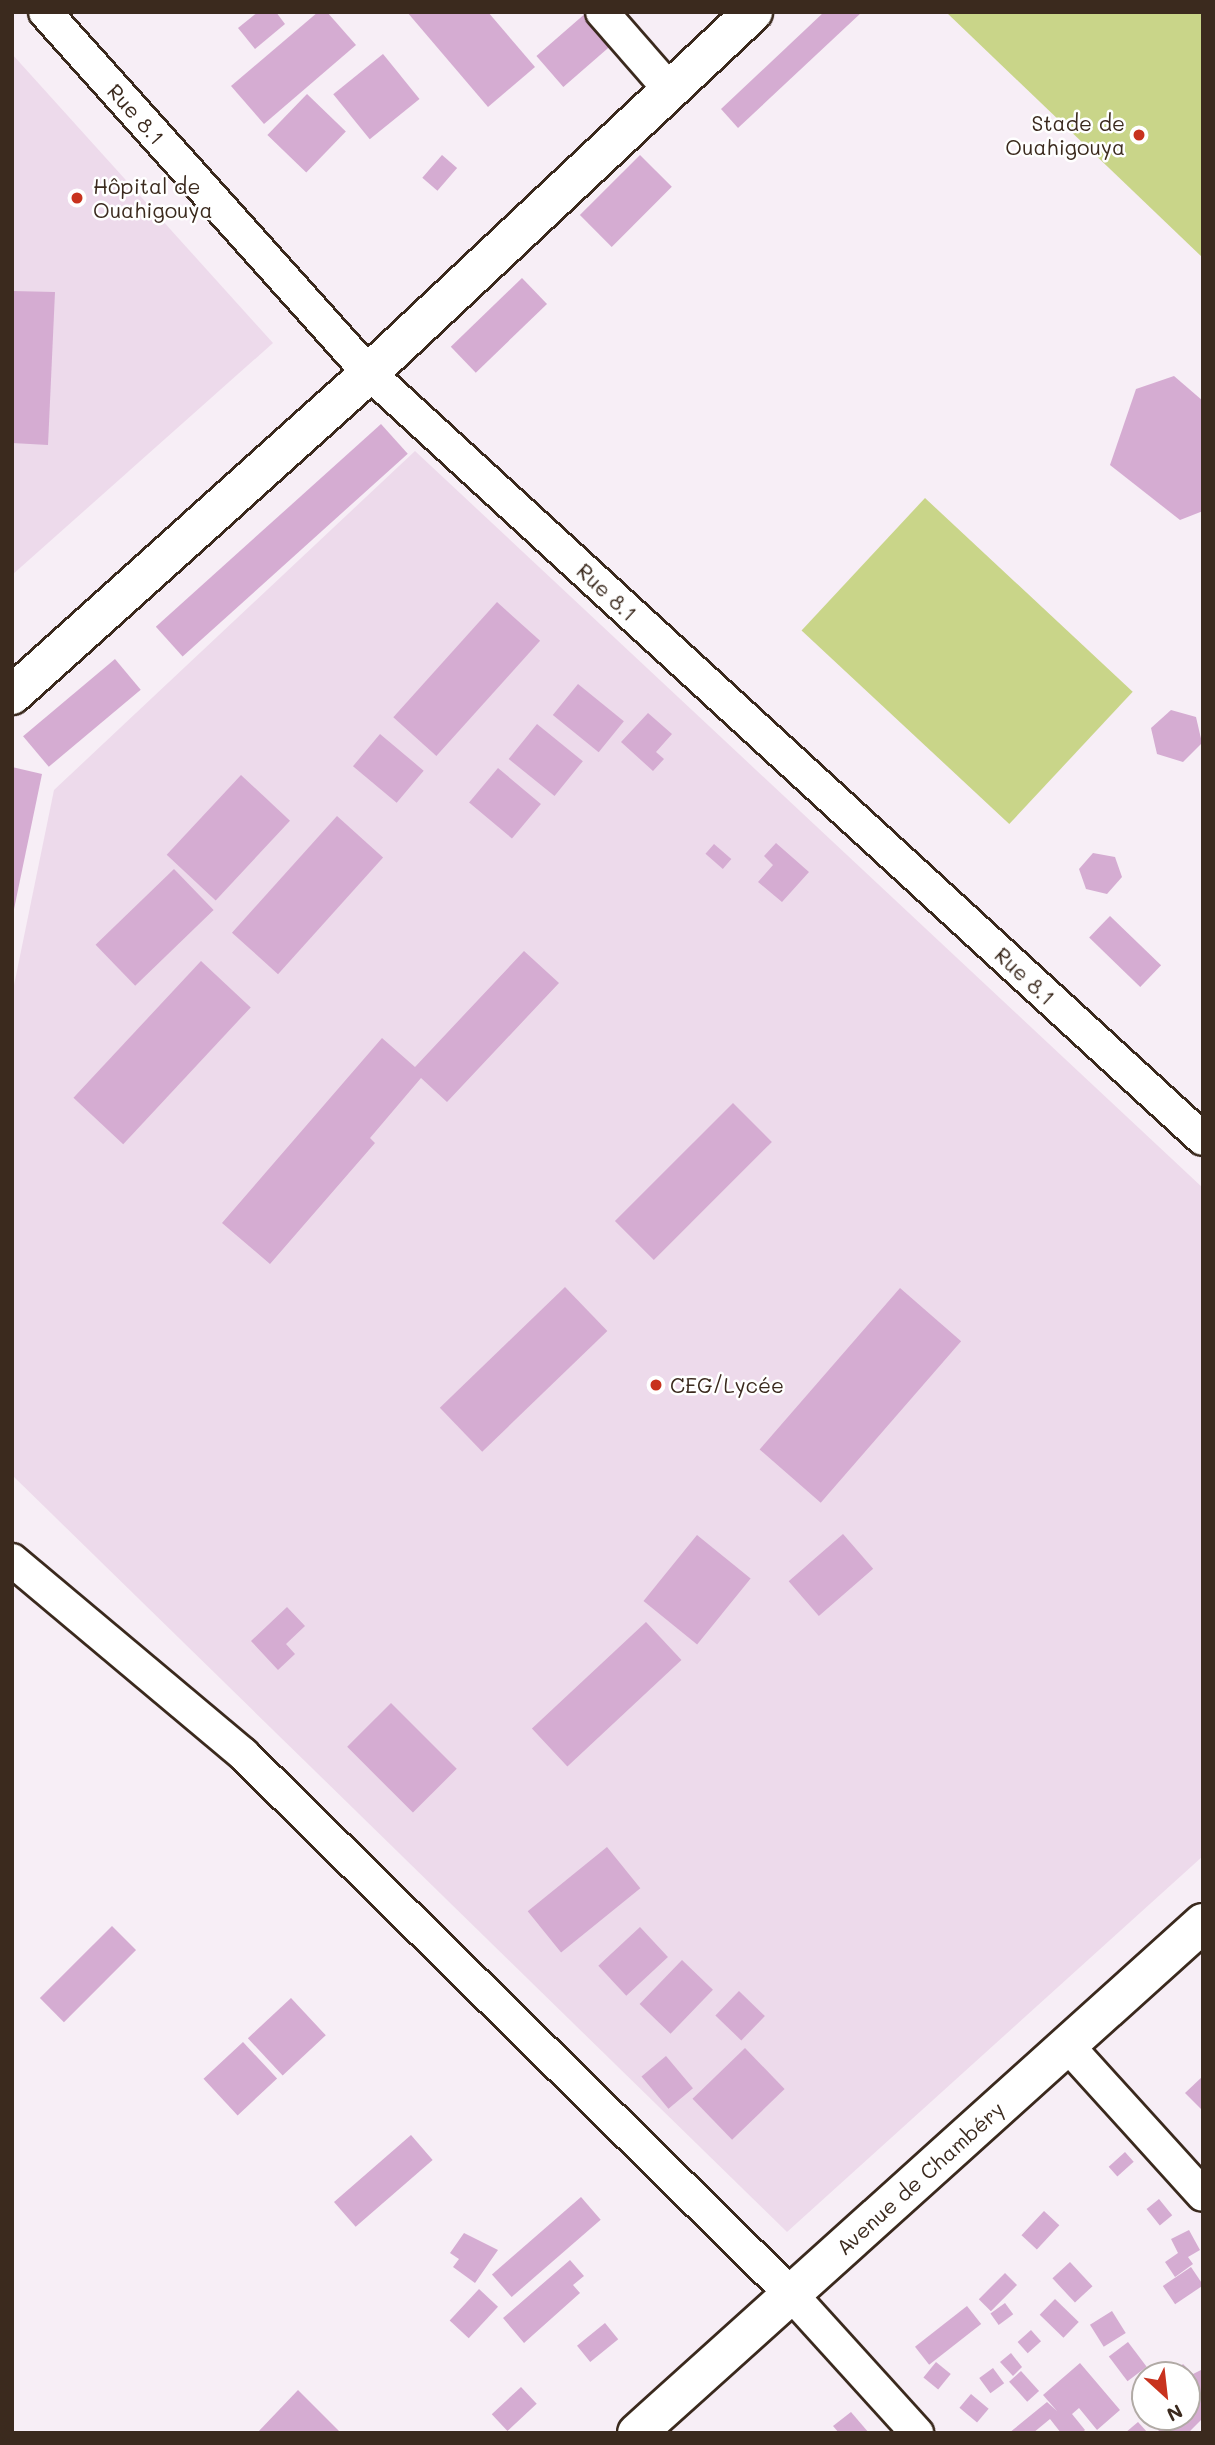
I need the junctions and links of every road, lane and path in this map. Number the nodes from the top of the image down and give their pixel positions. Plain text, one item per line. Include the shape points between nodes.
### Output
1 (45, 12) edge
2 (602, 12) edge
3 (753, 12) edge
4 (670, 90) junction
5 (369, 373) junction
6 (12, 695) edge
7 (1203, 1139) edge
8 (12, 1560) edge
9 (1203, 1923) edge
10 (1067, 2045) junction
11 (1203, 2195) edge
12 (791, 2294) junction
13 (637, 2433) edge
14 (917, 2433) edge

1 - 5 street, Rue 8.1
2 - 4 street
3 - 4 main road
4 - 5 main road
5 - 6 main road
5 - 7 street, Rue 8.1
8 - 12 street via 243,1754
9 - 10 main road, Avenue de Chambéry
10 - 11 street
10 - 12 main road, Avenue de Chambéry
12 - 13 main road, Avenue de Chambéry
12 - 14 street

